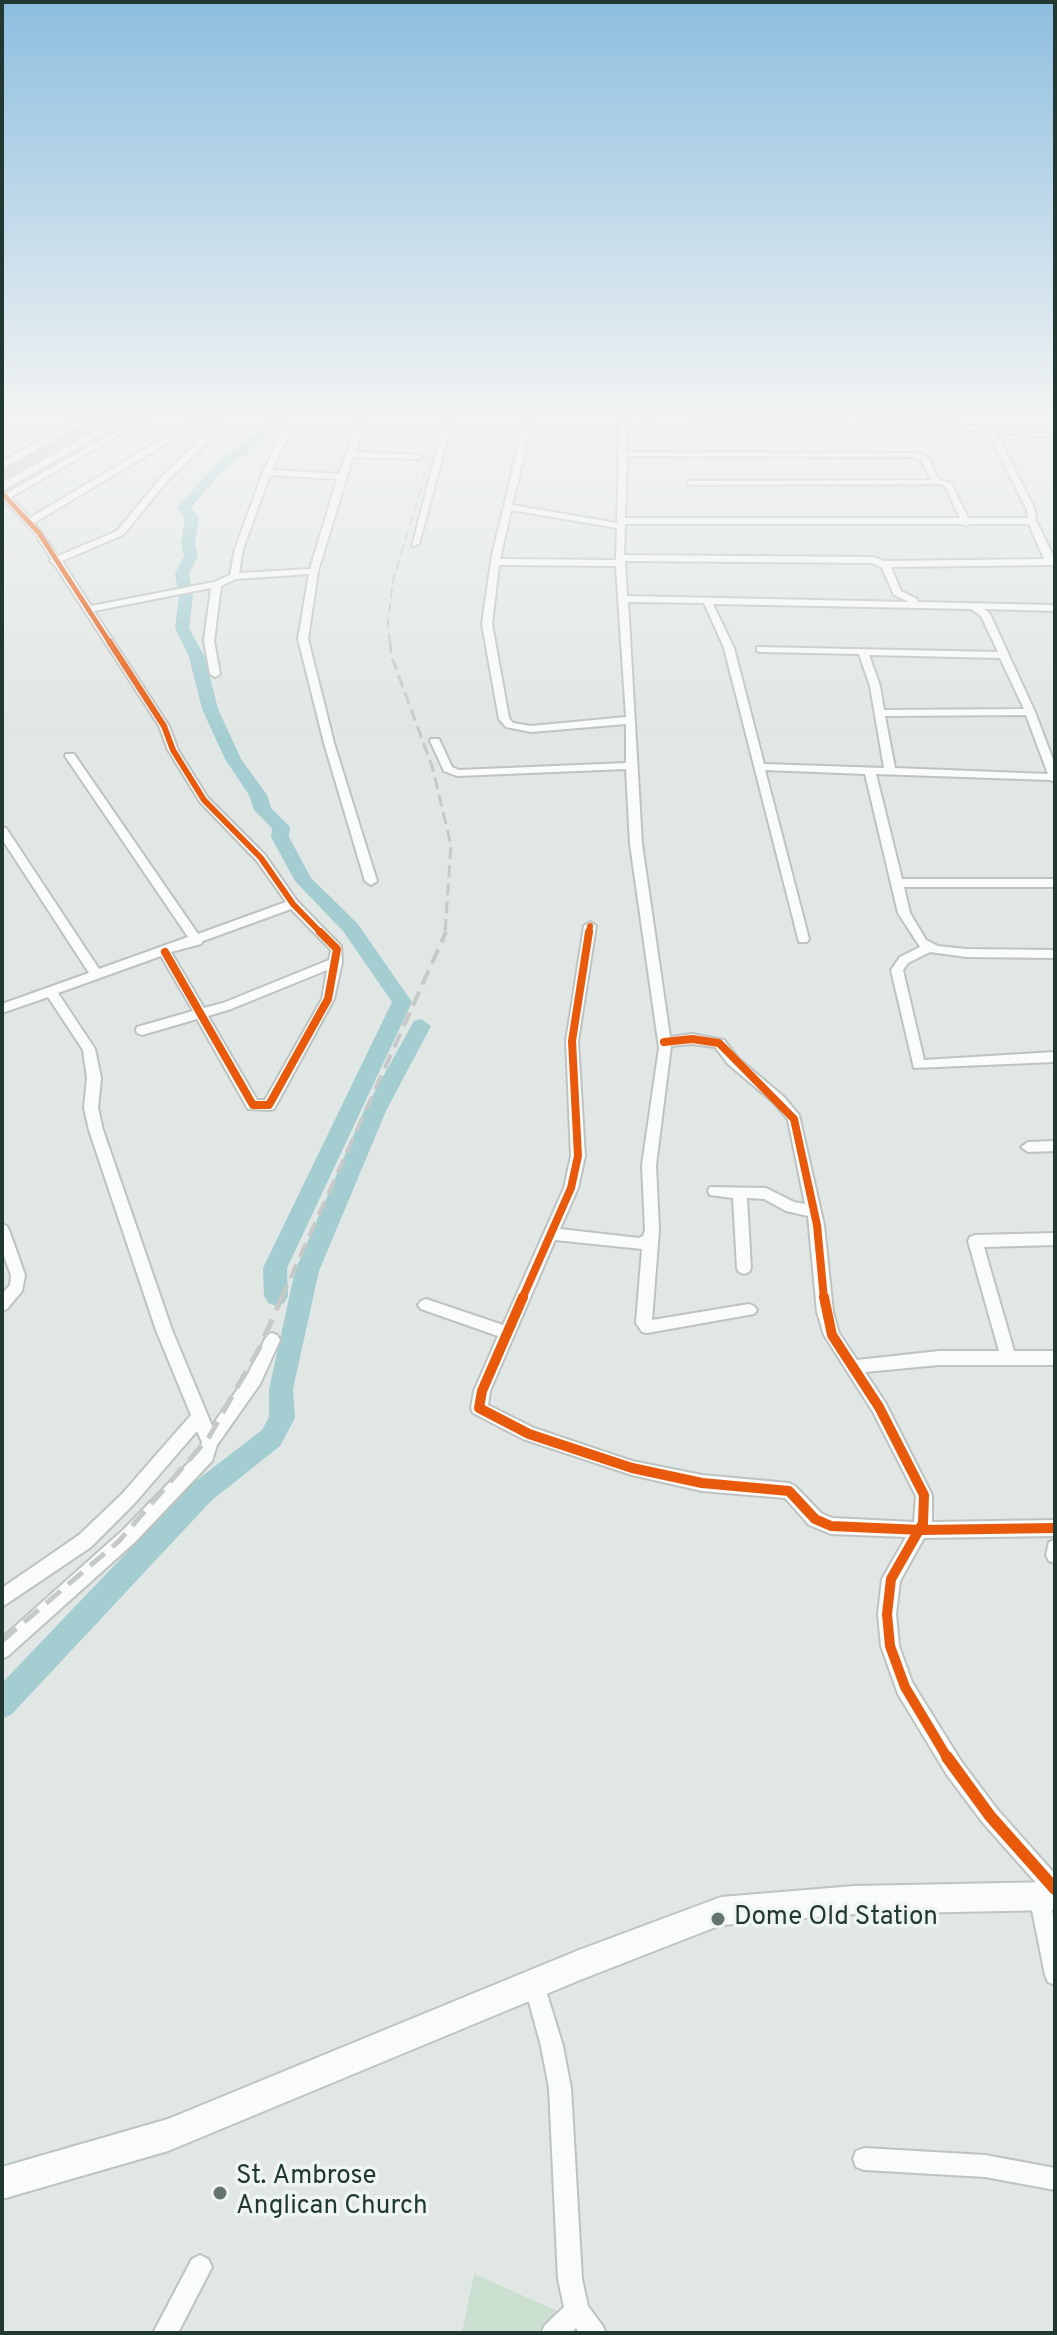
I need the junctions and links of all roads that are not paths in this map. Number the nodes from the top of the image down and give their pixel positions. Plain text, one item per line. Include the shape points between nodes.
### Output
1 (131, 520) edge
2 (250, 520) edge
3 (329, 520) edge
4 (422, 520) edge
5 (504, 520) edge
6 (595, 520) edge
7 (622, 520) edge
8 (965, 520) edge
9 (31, 521) edge
10 (1032, 521) joint
11 (966, 523) junction
12 (622, 524) junction
13 (415, 544) dead end
14 (54, 561) junction
15 (620, 561) junction
16 (495, 562) junction
17 (1052, 562) edge
18 (882, 563) junction
19 (314, 571) junction
20 (234, 576) junction
21 (217, 584) junction
22 (623, 599) junction
23 (708, 602) junction
24 (920, 603) junction
25 (975, 608) junction
26 (1055, 608) edge
27 (89, 609) junction
28 (760, 649) dead end
29 (864, 654) junction
30 (1002, 655) junction
31 (215, 674) dead end
32 (1030, 712) junction
33 (880, 713) junction
34 (631, 720) junction
35 (435, 741) dead end
36 (70, 756) dead end
37 (1052, 758) edge
38 (630, 766) junction
39 (761, 767) junction
40 (870, 771) junction
41 (890, 772) junction
42 (1054, 778) edge
43 (2, 830) edge
44 (371, 881) dead end
45 (896, 883) junction
46 (1055, 883) edge
47 (293, 904) junction
48 (590, 926) dead end
49 (803, 939) dead end
50 (197, 941) junction
51 (928, 948) junction
52 (165, 952) junction
53 (1055, 954) edge
54 (336, 962) junction
55 (97, 976) junction
56 (51, 992) junction
57 (2, 1009) edge
58 (201, 1015) junction
59 (142, 1030) dead end
60 (664, 1042) junction
61 (1055, 1057) edge
62 (1055, 1146) edge
63 (1028, 1147) dead end
64 (715, 1191) dead end
65 (740, 1193) junction
66 (814, 1211) junction
67 (2, 1230) edge
68 (552, 1234) junction
69 (650, 1239) junction
70 (1055, 1239) edge
71 (744, 1268) dead end
72 (2, 1305) edge
73 (426, 1305) dead end
74 (749, 1310) dead end
75 (509, 1333) junction
76 (272, 1340) dead end
77 (1008, 1356) junction
78 (1055, 1358) edge
79 (852, 1367) junction
80 (200, 1416) junction
81 (210, 1442) junction
82 (1055, 1528) edge
83 (921, 1530) junction
84 (1055, 1548) edge
85 (1055, 1555) edge
86 (2, 1598) edge
87 (2, 1650) edge
88 (1050, 1893) edge
89 (1055, 1975) edge
90 (534, 1984) junction
91 (864, 2159) dead end
92 (1055, 2179) edge
93 (2, 2183) edge
94 (200, 2267) dead end
95 (577, 2311) junction
96 (165, 2333) edge
97 (553, 2333) edge
98 (594, 2333) edge

1 - 14 street via 120,533
2 - 20 street
3 - 19 street
4 - 13 street
5 - 16 street
6 - 12 street
7 - 12 street
8 - 11 street
9 - 14 street
10 - 11 street
10 - 17 street
11 - 12 street
12 - 15 street
14 - 27 street
15 - 16 street
15 - 18 street
15 - 22 street
16 - 34 street via 487,624 504,719 531,729
17 - 18 street
18 - 24 street via 897,593
19 - 20 street
19 - 44 street via 305,658
20 - 21 street
21 - 27 street
21 - 31 street via 209,641
22 - 23 street
22 - 34 street
23 - 24 street
23 - 39 street via 729,648
24 - 25 street
25 - 26 street
25 - 30 street via 985,614
27 - 47 street via 204,800 261,858
28 - 29 street
29 - 30 street
29 - 33 street
30 - 32 street
32 - 33 street
32 - 37 street
33 - 41 street
34 - 38 street
35 - 38 street via 448,769 457,773
36 - 50 street
37 - 42 street
38 - 60 street
39 - 40 street
39 - 49 street
40 - 41 street
40 - 45 street
41 - 42 street
43 - 55 street
45 - 46 street
45 - 51 street via 904,913
47 - 50 street
47 - 54 street via 337,949
48 - 68 street via 572,1041 578,1156
50 - 52 street
51 - 53 street
51 - 61 street via 904,960 897,970 919,1065
52 - 55 street
52 - 58 street
54 - 58 street
54 - 58 street via 328,999 264,1107 253,1105
55 - 56 street
56 - 57 street
56 - 80 street via 89,1049 96,1130 164,1330
58 - 59 street
60 - 66 street via 719,1043 779,1100 794,1119
60 - 69 street via 649,1165
62 - 63 street
64 - 65 street
65 - 66 street via 766,1194
65 - 71 street
66 - 79 street via 825,1312
67 - 72 street via 18,1275 17,1287
68 - 69 street via 621,1245
68 - 75 street
69 - 74 street via 647,1327
70 - 77 street via 975,1241
73 - 75 street
75 - 83 street via 478,1401 485,1414 632,1468 702,1483 789,1491 815,1519 831,1526
76 - 81 street via 254,1379
77 - 78 street
77 - 79 street
79 - 83 street via 913,1468 924,1495
80 - 81 street
80 - 86 street via 85,1541
81 - 87 street via 206,1456 129,1536
82 - 83 street
83 - 88 street via 891,1579 890,1646 927,1727
84 - 85 street
88 - 89 street
88 - 90 main road via 721,1911
90 - 93 main road via 168,2135
90 - 95 street via 560,2088 570,2279
91 - 92 street via 985,2166
94 - 96 street
95 - 97 street
95 - 98 street

